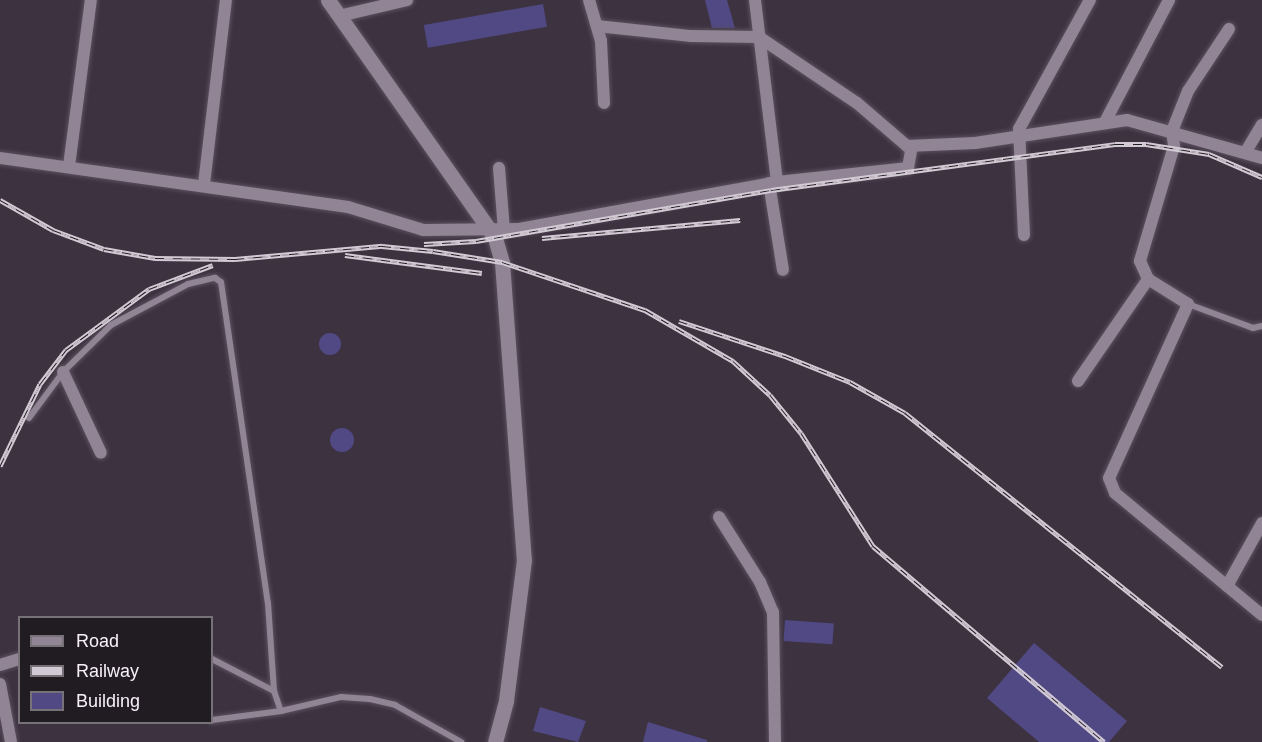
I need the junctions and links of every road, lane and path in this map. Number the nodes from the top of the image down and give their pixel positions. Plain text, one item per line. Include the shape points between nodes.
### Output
1 (91, 0) edge
2 (226, 0) edge
3 (328, 0) edge
4 (407, 0) edge
5 (590, 0) edge
6 (755, 0) edge
7 (1090, 0) edge
8 (1169, 0) edge
9 (339, 16) junction
10 (597, 26) junction
11 (1229, 29) dead end
12 (759, 37) junction
13 (604, 103) dead end
14 (1106, 120) junction
15 (1262, 125) edge
16 (1173, 131) junction
17 (1018, 136) junction
18 (912, 146) junction
19 (1245, 153) junction
20 (0, 158) edge
21 (1262, 158) edge
22 (69, 166) junction
23 (499, 168) dead end
24 (773, 183) junction
25 (204, 184) junction
26 (497, 231) junction
27 (1024, 235) dead end
28 (783, 270) dead end
29 (1148, 279) junction
30 (1188, 303) junction
31 (1262, 326) edge
32 (63, 372) junction
33 (1078, 381) dead end
34 (29, 418) dead end
35 (102, 453) dead end
36 (718, 517) dead end
37 (1262, 523) edge
38 (1227, 586) junction
39 (1262, 615) edge
40 (18, 660) edge
41 (213, 660) edge
42 (0, 665) edge
43 (0, 684) edge
44 (274, 691) junction
45 (281, 711) junction
46 (213, 720) edge
47 (11, 742) edge
48 (460, 742) edge
49 (495, 742) edge
50 (775, 742) edge

1 - 22 street
2 - 25 street
3 - 9 street
4 - 9 street
5 - 10 street
6 - 12 street
7 - 17 street via 1021,123
8 - 14 street
9 - 26 street
10 - 12 street via 691,36
10 - 13 street
11 - 16 street via 1188,91
12 - 18 street via 857,103 897,141
12 - 24 street
14 - 16 street via 1144,122
14 - 17 street
15 - 19 street
16 - 19 street
16 - 29 street via 1174,146 1140,261
17 - 18 street
17 - 27 street
18 - 24 street via 908,168
19 - 21 street
20 - 22 street
22 - 25 street
23 - 26 street
24 - 26 street
24 - 28 street
25 - 26 street via 348,207 408,229
26 - 49 street via 509,316 524,560 506,701
29 - 30 street
29 - 33 street
30 - 31 lane via 1253,328
30 - 38 street via 1109,478 1115,493
32 - 34 lane
32 - 35 street
32 - 44 lane via 87,346 140,307 200,280 221,282 268,603
36 - 50 street via 773,612
37 - 38 street
38 - 39 street
40 - 42 street
41 - 44 lane
43 - 47 street
44 - 45 lane
45 - 46 lane
45 - 48 lane via 341,697 370,699 395,705

